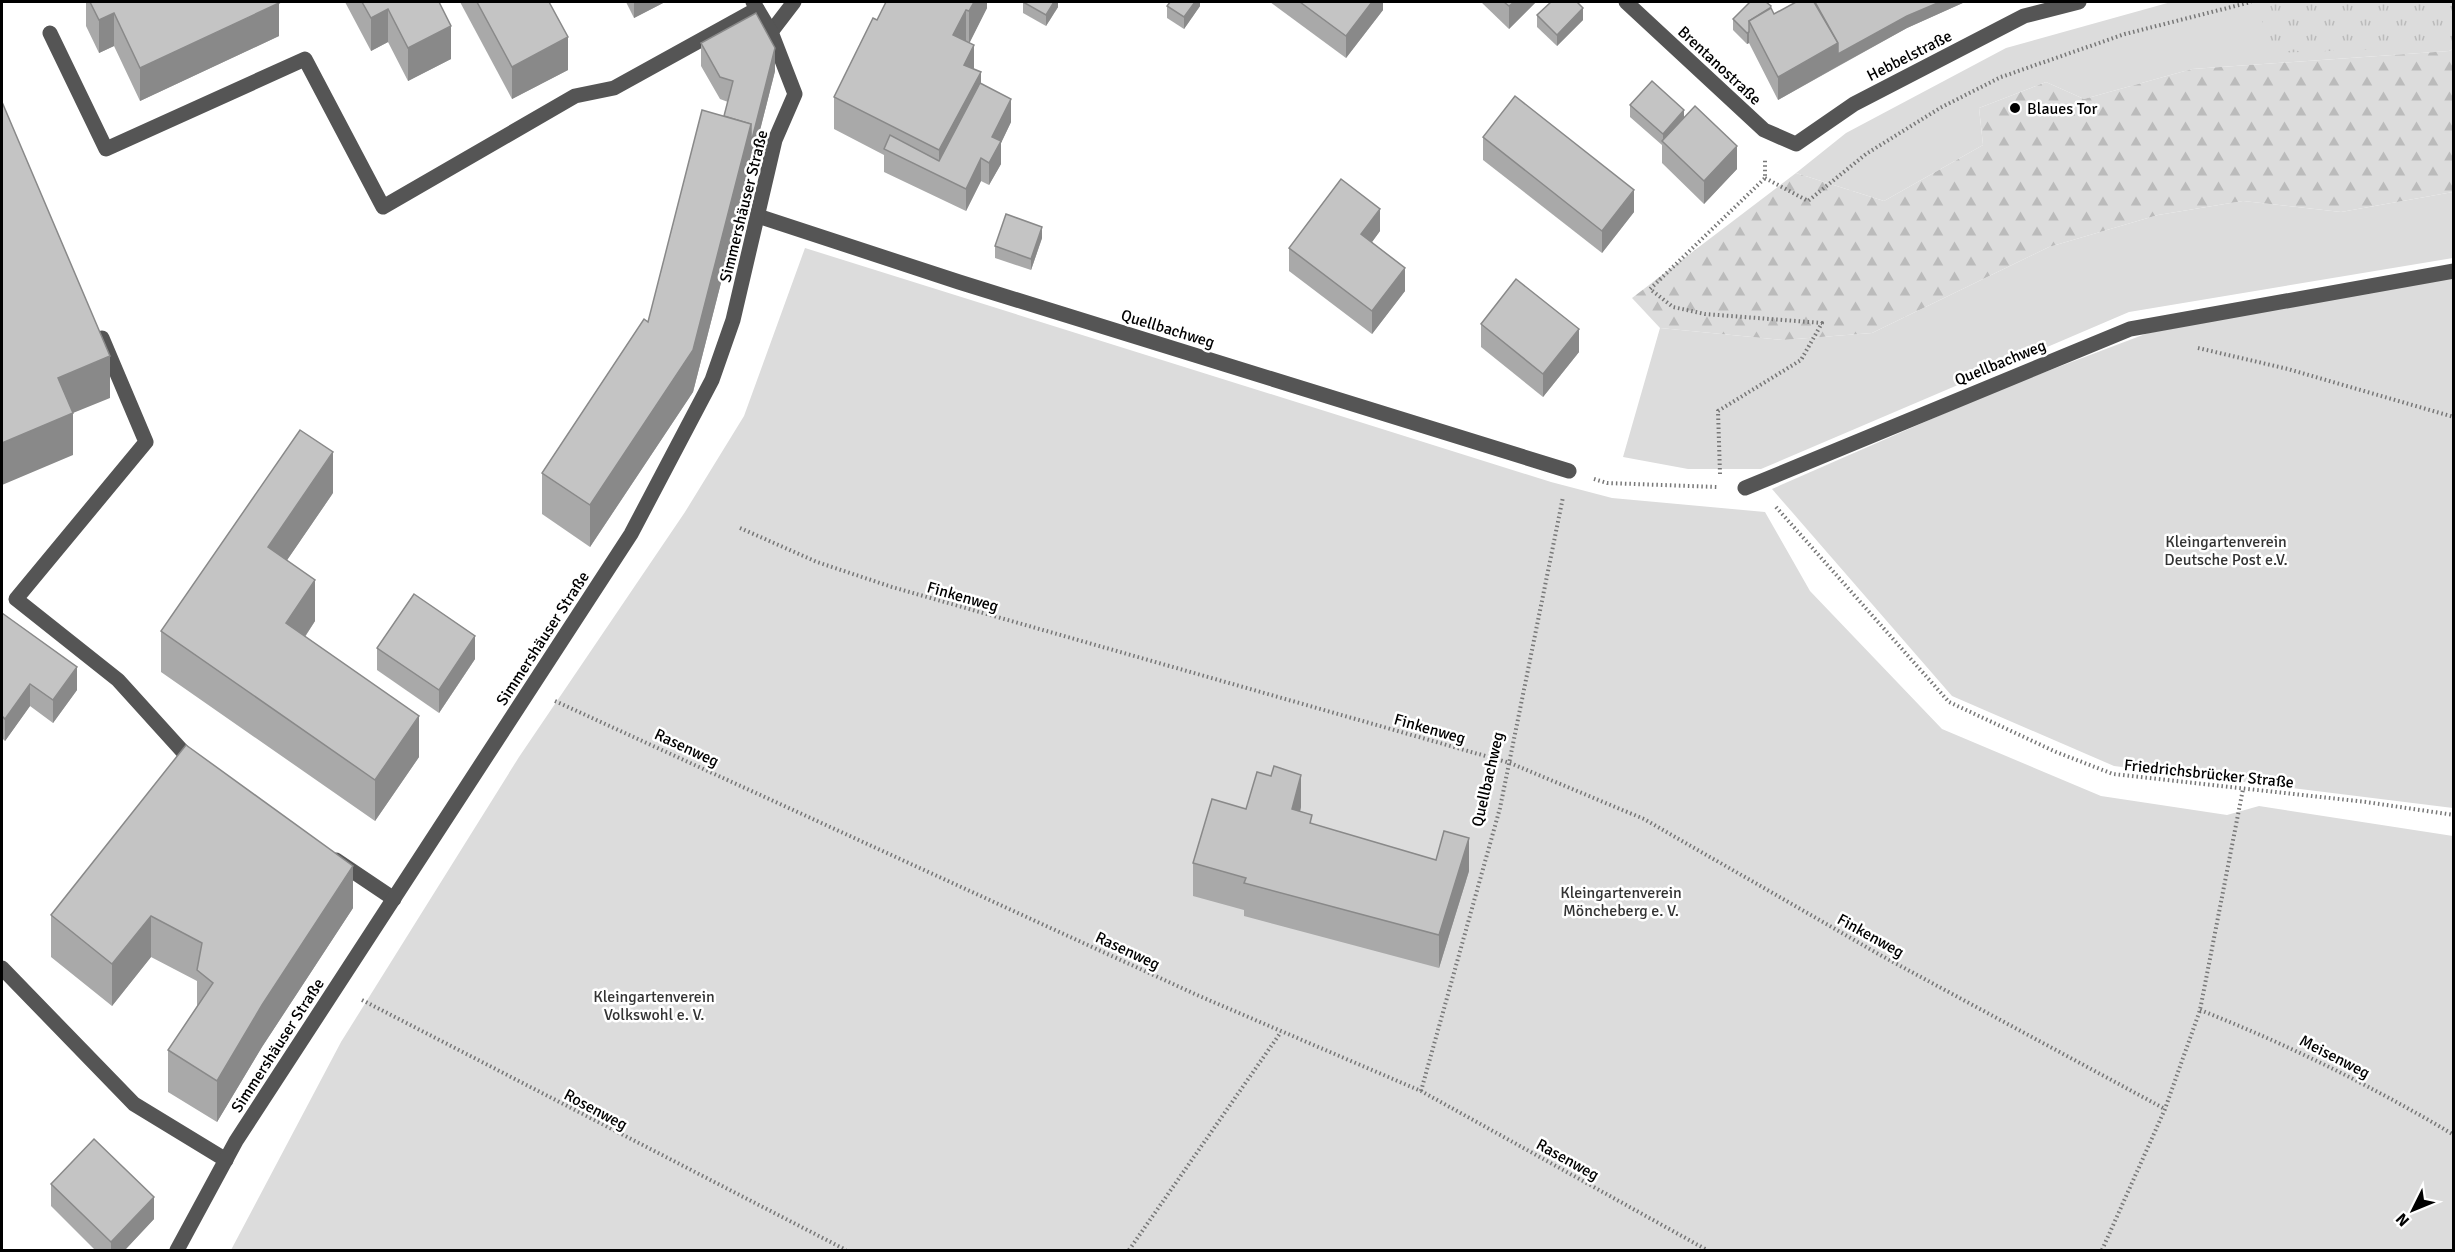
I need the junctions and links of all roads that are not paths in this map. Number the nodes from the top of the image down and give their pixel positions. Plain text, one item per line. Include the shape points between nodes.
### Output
1 (794, 2) edge
2 (1626, 2) edge
3 (2079, 2) edge
4 (755, 5) edge
5 (771, 32) junction
6 (50, 33) dead end
7 (1764, 130) joint
8 (758, 216) junction
9 (2454, 271) edge
10 (95, 322) edge
11 (1569, 471) road end
12 (1746, 488) road end
13 (204, 768) edge
14 (327, 854) edge
15 (394, 899) junction
16 (2, 968) edge
17 (226, 1160) junction
18 (177, 1251) edge

1 - 5 street
2 - 7 street, Brentanostraße
3 - 7 street, Hebbelstraße via 2024,16 1854,104 1796,144
4 - 5 street, Simmershäuser Straße
4 - 6 street via 615,88 574,96 383,207 306,59 106,149
5 - 8 street, Simmershäuser Straße via 795,94 775,140
8 - 11 street, Quellbachweg
8 - 15 street, Simmershäuser Straße via 733,320 712,380 631,534
9 - 12 street, Quellbachweg via 2130,329
10 - 13 street via 146,442 16,599 118,680 185,754
14 - 15 street
15 - 17 street, Simmershäuser Straße
16 - 17 street via 134,1104
17 - 18 street, Simmershäuser Straße

